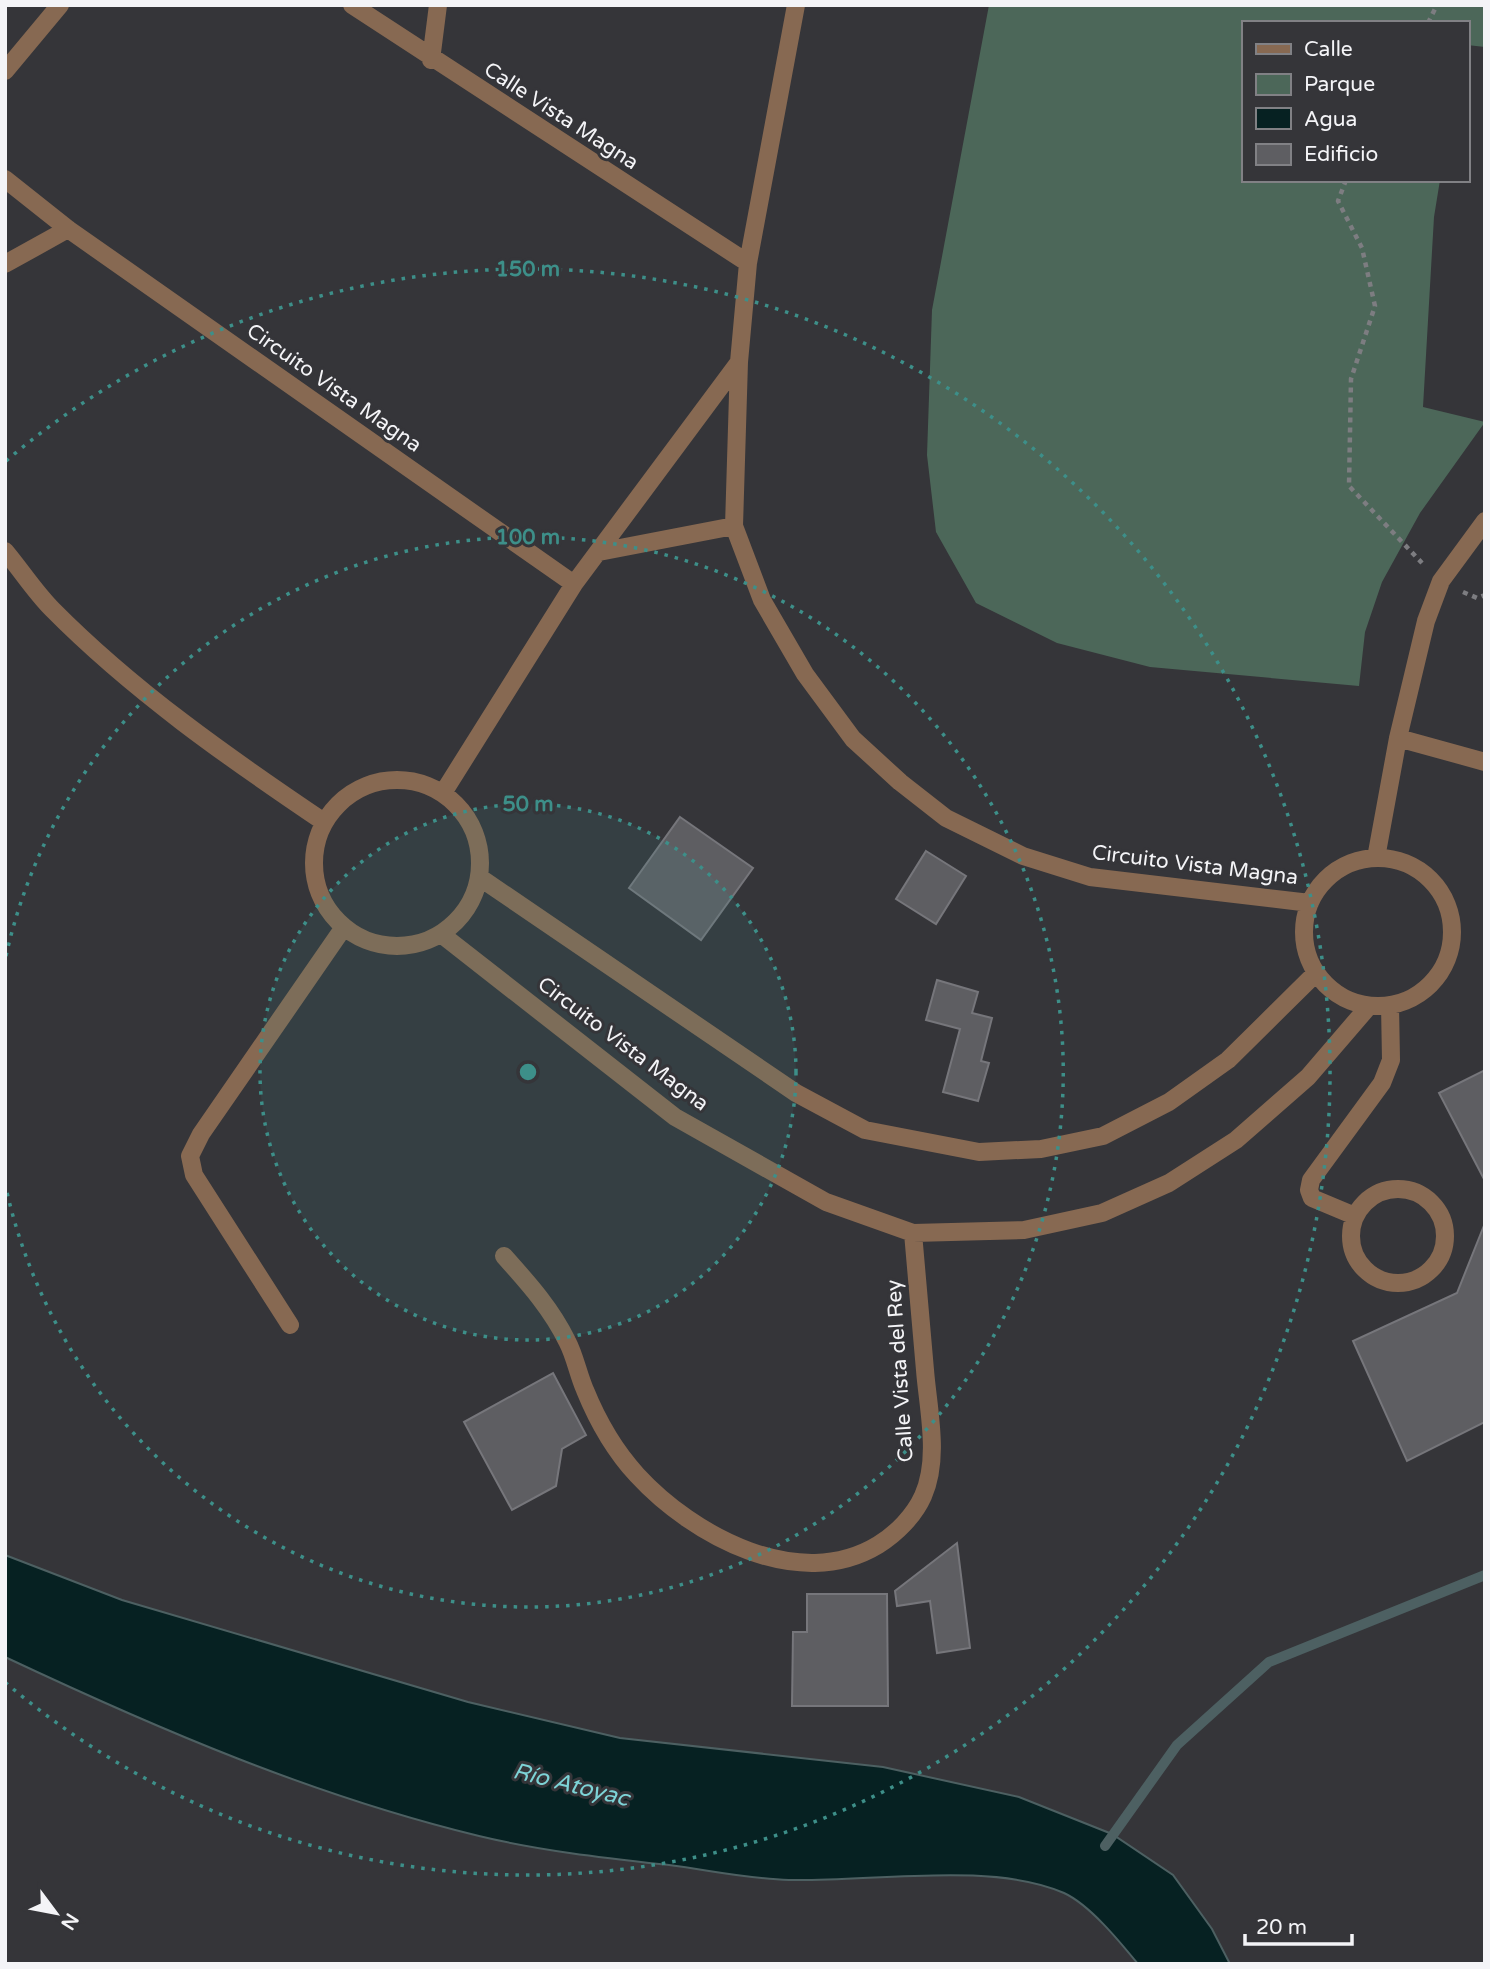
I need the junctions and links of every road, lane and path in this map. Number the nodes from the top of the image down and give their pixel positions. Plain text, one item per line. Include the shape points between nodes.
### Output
1 (60, 5) edge
2 (352, 5) edge
3 (438, 5) edge
4 (796, 5) edge
5 (1437, 5) edge
6 (1429, 21) edge
7 (430, 60) junction
8 (5, 71) edge
9 (5, 179) edge
10 (1345, 182) edge
11 (68, 229) junction
12 (748, 263) junction
13 (5, 264) edge
14 (739, 362) junction
15 (1485, 521) edge
16 (734, 526) junction
17 (1398, 540) dead end
18 (5, 551) edge
19 (599, 552) junction
20 (574, 584) junction
21 (1485, 595) edge
22 (1476, 598) dead end
23 (1398, 738) junction
24 (1485, 762) edge
25 (443, 793) junction
26 (324, 822) junction
27 (1376, 858) junction
28 (480, 877) junction
29 (1310, 903) junction
30 (344, 927) junction
31 (441, 934) junction
32 (1316, 973) junction
33 (1390, 1005) junction
34 (1369, 1006) junction
35 (1355, 1216) junction
36 (913, 1233) junction
37 (504, 1256) dead end
38 (290, 1325) dead end

1 - 8 street
2 - 7 street, Calle Vista Magna
3 - 7 street
4 - 12 street, Circuito Vista Magna
5 - 6 path
7 - 12 street, Calle Vista Magna
9 - 11 street, Circuito Vista Magna
10 - 17 path via 1338,201 1362,248 1375,306 1351,379 1349,486
11 - 13 street
11 - 20 street, Circuito Vista Magna
12 - 14 street, Circuito Vista Magna
14 - 16 street, Circuito Vista Magna
14 - 19 street
15 - 23 street via 1441,581 1426,621
16 - 19 street
16 - 29 street, Circuito Vista Magna via 762,600 805,674 853,739 946,818 1023,856 1090,877
18 - 26 street via 50,607 103,657 242,767
19 - 20 street
20 - 25 street
21 - 22 path
23 - 24 street
23 - 27 street
25 - 26 street via 418,782 391,779 365,786 341,801
25 - 28 street via 474,829
26 - 30 street via 315,850 315,878 325,905
27 - 29 street via 1336,871 1320,885
27 - 33 street via 1400,861 1423,872 1440,891 1450,914 1452,939 1445,963 1431,984 1410,999
28 - 31 street via 459,919
28 - 32 street via 796,1093 865,1130 979,1152 1041,1149 1103,1136 1169,1102 1228,1060
29 - 32 street via 1304,927 1306,951
30 - 31 street via 366,941 391,946 417,944
30 - 38 street via 190,1156 194,1175
31 - 36 street, Circuito Vista Magna via 675,1117 826,1202
32 - 34 street via 1330,989
33 - 34 street
33 - 35 street via 1391,1060 1382,1083 1311,1180 1309,1190 1312,1198
34 - 36 street, Circuito Vista Magna via 1308,1077 1236,1140 1170,1184 1101,1213 1024,1230
35 - 35 street via 1351,1231 1357,1261 1380,1280 1410,1282 1424,1276 1443,1251 1443,1220 1423,1196 1392,1189 1364,1203
36 - 37 street, Calle Vista del Rey via 932,1455 924,1495 897,1533 861,1555 829,1563 790,1562 709,1533 638,1476 606,1436 568,1342 542,1299

